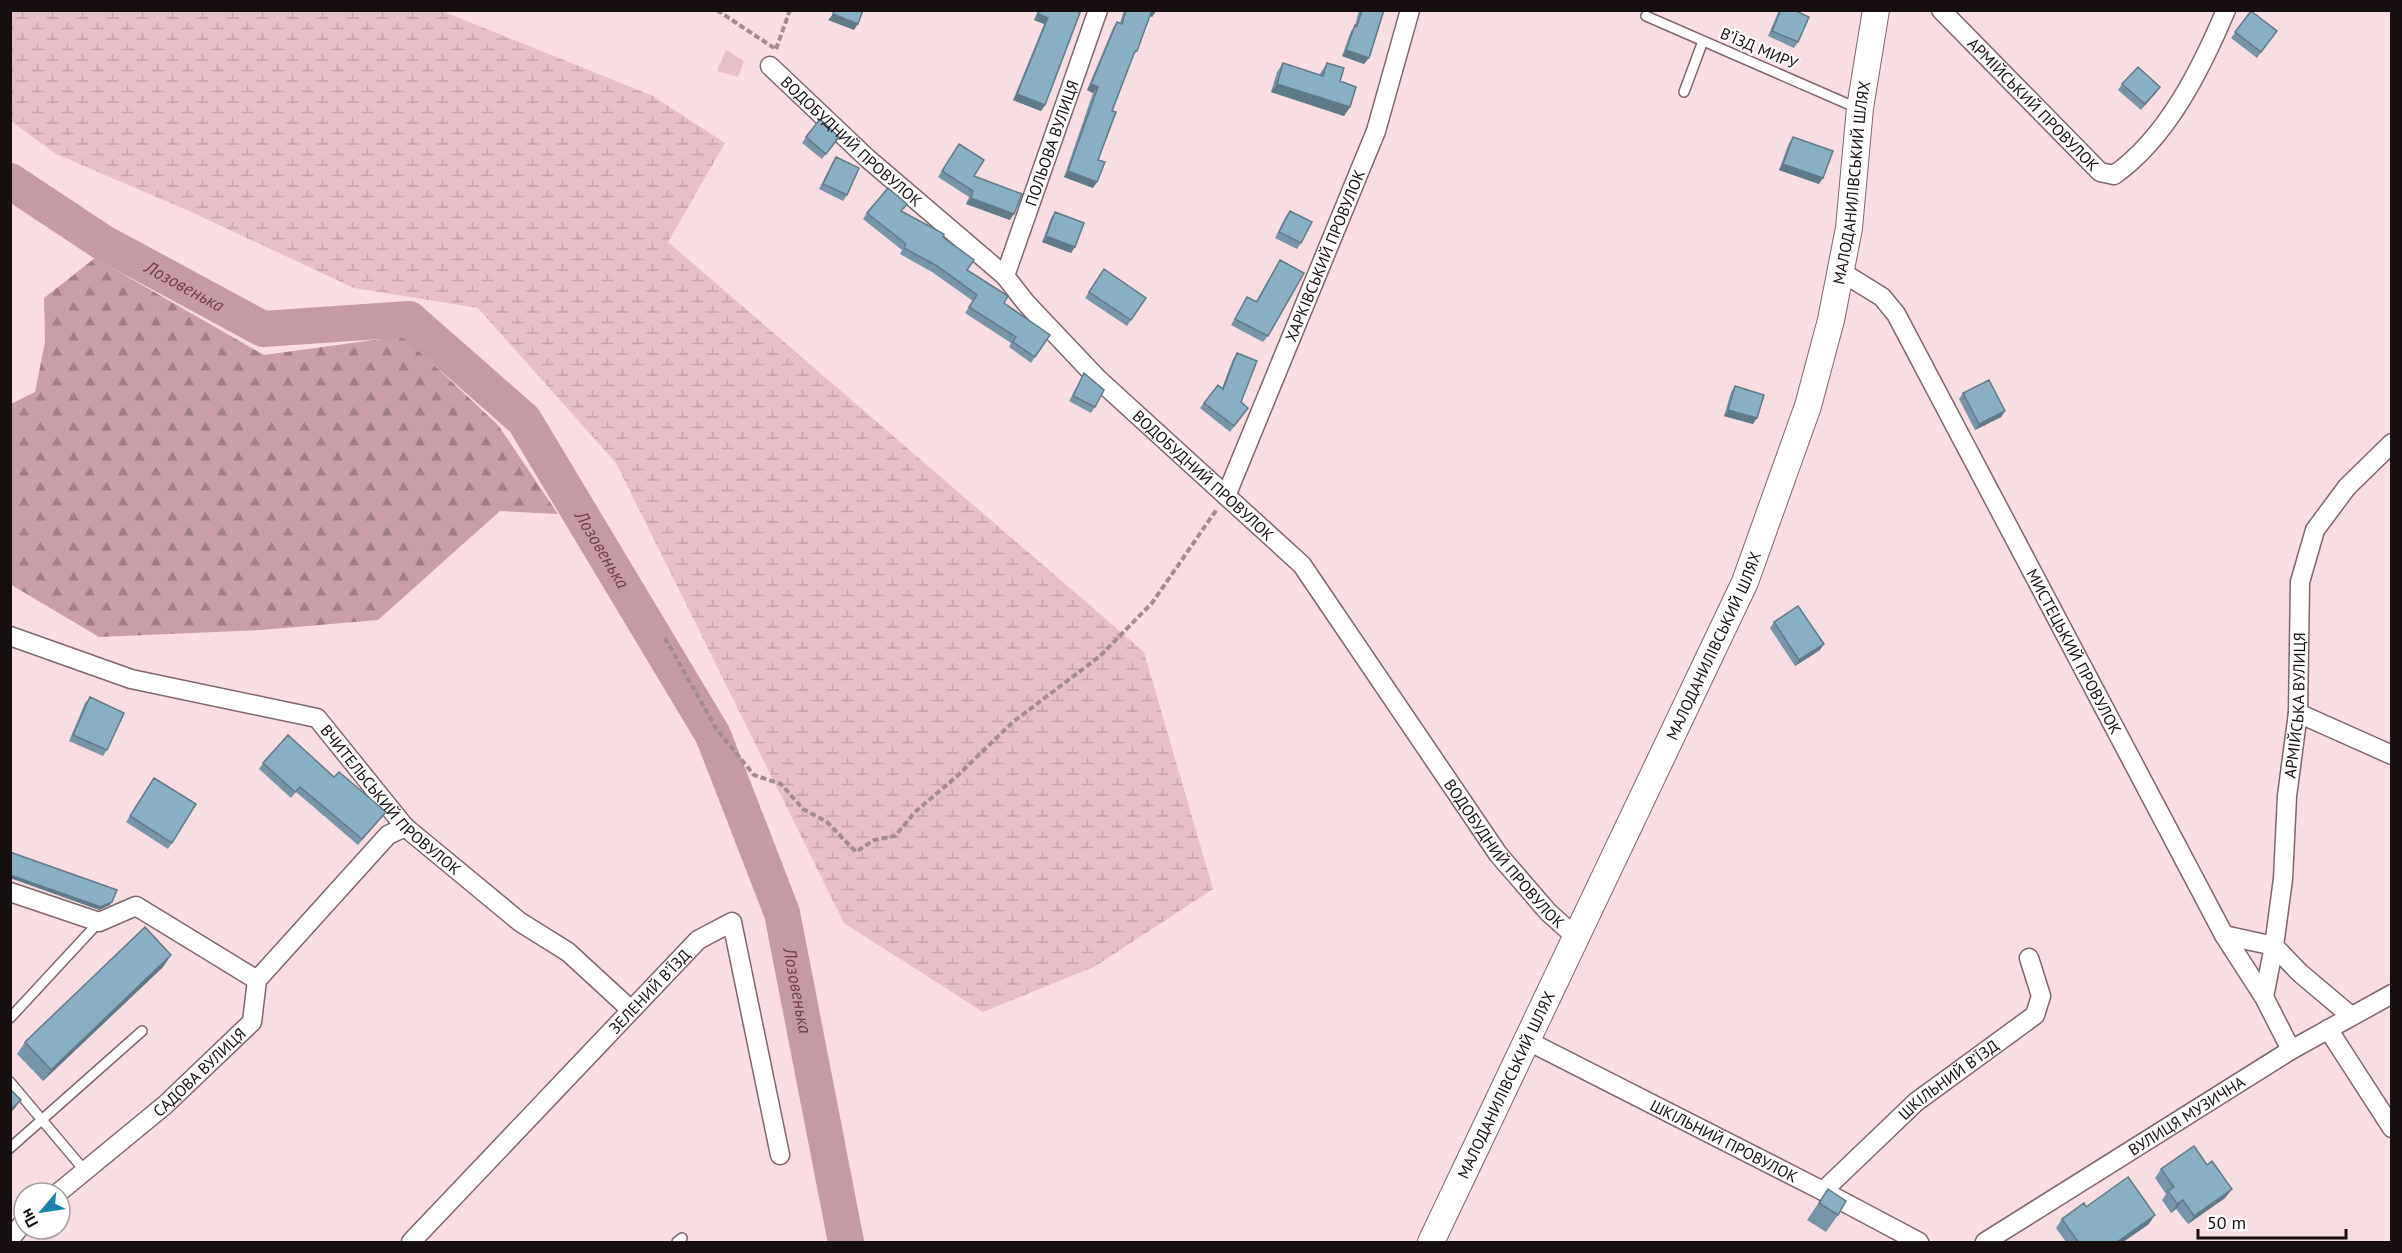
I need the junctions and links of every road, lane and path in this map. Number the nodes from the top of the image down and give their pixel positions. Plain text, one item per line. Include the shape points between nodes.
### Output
1 (717, 10) edge
2 (790, 10) edge
3 (1098, 10) edge
4 (1410, 10) edge
5 (1876, 10) edge
6 (1941, 10) edge
7 (2226, 10) edge
8 (1646, 16) dead end
9 (1703, 41) junction
10 (773, 57) junction
11 (1684, 92) dead end
12 (1860, 108) junction
13 (1840, 271) junction
14 (1005, 276) junction
15 (2391, 442) edge
16 (1226, 496) junction
17 (10, 636) edge
18 (665, 638) dead end
19 (2298, 713) junction
20 (2391, 755) edge
21 (405, 827) junction
22 (10, 892) edge
23 (99, 922) junction
24 (2224, 935) junction
25 (1577, 938) junction
26 (2274, 946) junction
27 (2029, 958) dead end
28 (257, 980) junction
29 (2391, 994) edge
30 (2264, 998) junction
31 (631, 1010) junction
32 (2351, 1016) junction
33 (10, 1018) edge
34 (2328, 1029) junction
35 (142, 1031) dead end
36 (1528, 1041) junction
37 (2291, 1050) junction
38 (10, 1082) edge
39 (42, 1119) junction
40 (2391, 1128) edge
41 (10, 1148) edge
42 (780, 1155) dead end
43 (85, 1171) junction
44 (72, 1182) edge
45 (1823, 1191) junction
46 (411, 1242) edge
47 (1431, 1242) edge
48 (1919, 1242) edge
49 (1985, 1242) edge

1 - 10 path
2 - 10 path
3 - 14 street, ПОЛЬОВА ВУЛИЦЯ
4 - 16 street, ХАРКІВСЬКИЙ ПРОВУЛОК via 1376,131
5 - 12 main road, МАЛОДАНИЛІВСЬКИЙ ШЛЯХ
6 - 7 street, АРМІЙСЬКИЙ ПРОВУЛОК via 2100,172 2114,175 2130,164 2154,137 2185,92
8 - 9 lane, В’ЇЗД МИРУ
9 - 11 lane
9 - 12 lane, В’ЇЗД МИРУ
10 - 14 street, ВОДОБУДНИЙ ПРОВУЛОК via 867,158
12 - 13 main road, МАЛОДАНИЛІВСЬКИЙ ШЛЯХ via 1849,228
13 - 24 street, МИСТЕЦЬКИЙ ПРОВУЛОК via 1882,297 1896,314
13 - 25 main road, МАЛОДАНИЛІВСЬКИЙ ШЛЯХ via 1808,406 1745,582
14 - 16 street, ВОДОБУДНИЙ ПРОВУЛОК via 1098,379
15 - 19 street, АРМІЙСЬКА ВУЛИЦЯ via 2347,487 2315,530 2300,582
16 - 18 path via 1152,603 1100,656 1013,722 915,812 895,836 874,840 856,852 826,822 803,809 781,784 754,775 717,730
16 - 25 street, ВОДОБУДНИЙ ПРОВУЛОК via 1302,565 1498,854 1548,912
17 - 21 street, ВЧИТЕЛЬСЬКИЙ ПРОВУЛОК via 131,679 317,718
19 - 20 street
19 - 26 street, АРМІЙСЬКА ВУЛИЦЯ
21 - 28 street via 388,835
21 - 31 street, ВЧИТЕЛЬСЬКИЙ ПРОВУЛОК via 520,922 568,952
22 - 23 street
23 - 28 street via 136,906
23 - 33 lane
24 - 26 street
24 - 30 street, МИСТЕЦЬКИЙ ПРОВУЛОК
25 - 36 main road, МАЛОДАНИЛІВСЬКИЙ ШЛЯХ
26 - 30 street, АРМІЙСЬКА ВУЛИЦЯ
26 - 32 street
27 - 45 street, ШКІЛЬНИЙ В’ЇЗД via 2041,996 2035,1015 1916,1102
28 - 43 street, САДОВА ВУЛИЦЯ via 252,1022 165,1105
29 - 32 street, ВУЛИЦЯ МУЗИЧНА
30 - 37 street, МИСТЕЦЬКИЙ ПРОВУЛОК
31 - 42 street, ЗЕЛЕНИЙ В’ЇЗД via 698,940 732,922
31 - 46 street, ЗЕЛЕНИЙ В’ЇЗД
32 - 34 street, ВУЛИЦЯ МУЗИЧНА
34 - 37 street, ВУЛИЦЯ МУЗИЧНА
34 - 40 street
35 - 39 lane
36 - 45 street, ШКІЛЬНИЙ ПРОВУЛОК
36 - 47 main road, МАЛОДАНИЛІВСЬКИЙ ШЛЯХ
37 - 49 street, ВУЛИЦЯ МУЗИЧНА
38 - 39 lane
39 - 41 lane
39 - 43 lane
43 - 44 street, САДОВА ВУЛИЦЯ
45 - 48 street, ШКІЛЬНИЙ ПРОВУЛОК

